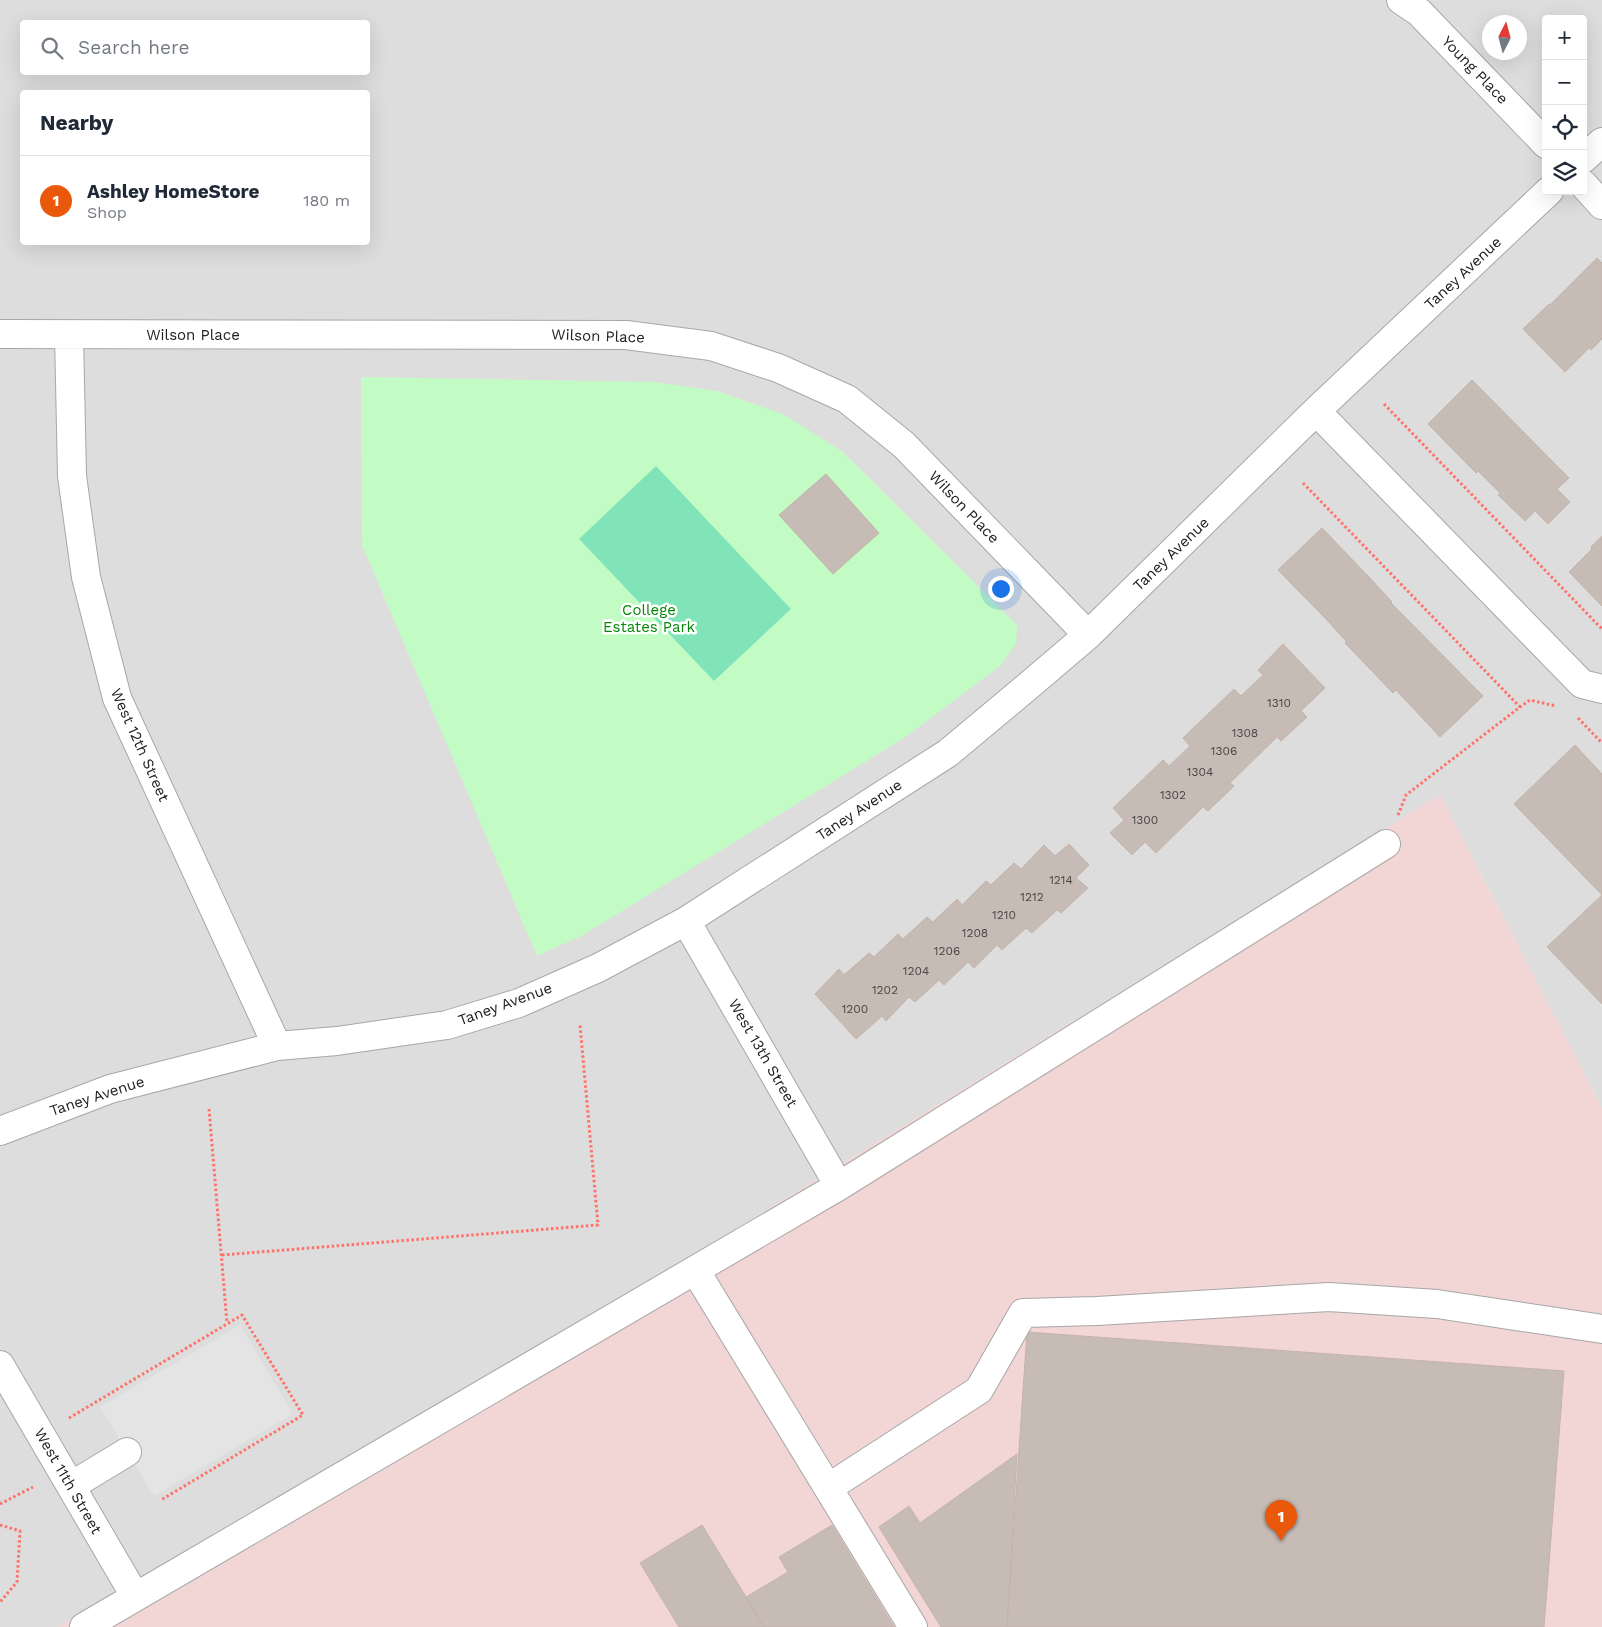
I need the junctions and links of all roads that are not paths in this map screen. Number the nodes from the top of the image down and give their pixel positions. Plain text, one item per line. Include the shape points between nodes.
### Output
1 (1401, 0) edge
2 (1542, 140) edge
3 (1602, 142) edge
4 (1587, 155) edge
5 (1587, 188) edge
6 (1545, 195) edge
7 (1602, 205) edge
8 (0, 334) edge
9 (69, 335) junction
10 (1316, 412) junction
11 (1088, 635) junction
12 (1602, 689) edge
13 (1386, 844) road end
14 (686, 921) junction
15 (277, 1046) junction
16 (0, 1131) edge
17 (839, 1186) junction
18 (695, 1270) junction
19 (1602, 1329) edge
20 (0, 1365) edge
21 (127, 1452) dead end
22 (71, 1486) junction
23 (828, 1488) junction
24 (136, 1596) junction
25 (84, 1627) edge
26 (913, 1627) edge

1 - 2 street, Young Place via 1419,12
3 - 4 street
5 - 7 street
6 - 10 street, Taney Avenue
8 - 9 street, Wilson Place
9 - 11 street, Wilson Place via 626,335 711,346 778,368 847,399 904,445
9 - 15 street, West 12th Street via 72,476 86,577 117,698
10 - 11 street, Taney Avenue
10 - 12 street via 1582,684
11 - 14 street, Taney Avenue via 948,753
13 - 17 street
14 - 15 street, Taney Avenue via 598,968 536,995 448,1025
14 - 17 street, West 13th Street
15 - 16 street, Taney Avenue via 110,1089
17 - 18 street
18 - 23 street
18 - 24 street
19 - 23 street via 1437,1304 1329,1297 1023,1313 979,1390
20 - 22 street, West 11th Street
21 - 22 street
22 - 24 street, West 11th Street
23 - 26 street
24 - 25 street

